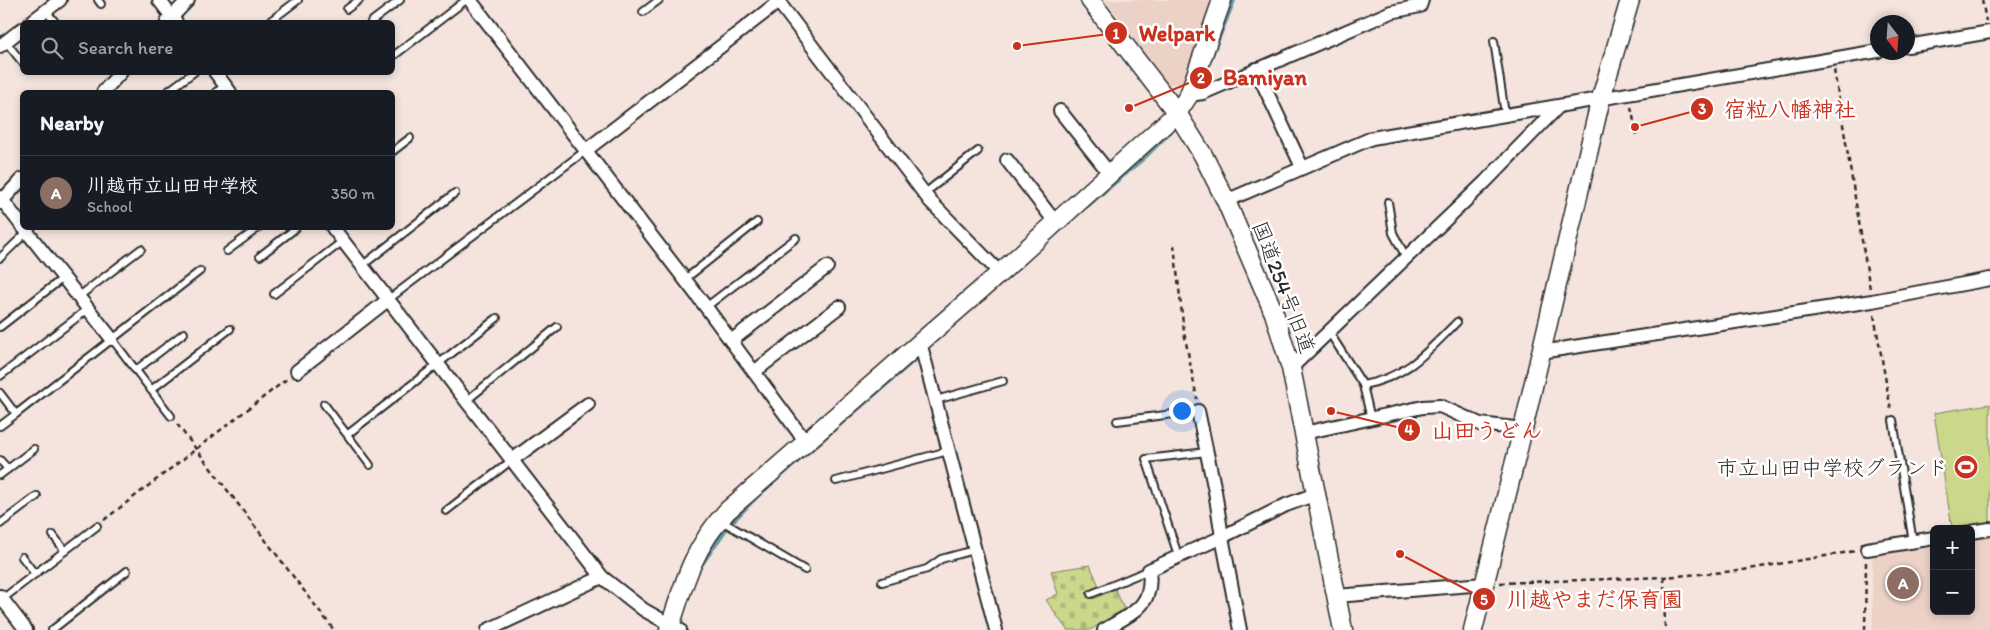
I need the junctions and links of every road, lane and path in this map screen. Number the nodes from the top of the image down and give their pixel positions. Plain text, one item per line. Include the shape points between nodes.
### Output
1 (60, 0) edge
2 (159, 0) edge
3 (188, 0) edge
4 (298, 0) edge
5 (359, 0) edge
6 (400, 0) edge
7 (468, 0) edge
8 (659, 0) edge
9 (1090, 0) edge
10 (1222, 0) edge
11 (1422, 0) edge
12 (1630, 0) edge
13 (779, 1) edge
14 (347, 9) dead end
15 (46, 11) junction
16 (643, 12) dead end
17 (34, 20) edge
18 (53, 20) edge
19 (171, 20) edge
20 (173, 20) edge
21 (271, 20) edge
22 (374, 20) edge
23 (20, 31) edge
24 (1990, 32) edge
25 (1494, 41) dead end
26 (3, 44) edge
27 (1915, 45) edge
28 (1870, 52) edge
29 (395, 55) edge
30 (1832, 59) junction
31 (20, 60) edge
32 (1256, 69) junction
33 (119, 75) edge
34 (190, 75) edge
35 (216, 75) edge
36 (107, 90) edge
37 (170, 90) edge
38 (224, 90) edge
39 (1629, 94) junction
40 (1189, 95) junction
41 (1601, 98) junction
42 (1558, 107) junction
43 (1060, 110) dead end
44 (1177, 113) junction
45 (1505, 114) junction
46 (1637, 135) dead end
47 (410, 138) dead end
48 (395, 150) edge
49 (585, 151) junction
50 (978, 151) dead end
51 (1007, 160) dead end
52 (1302, 167) junction
53 (1110, 174) junction
54 (20, 181) edge
55 (455, 193) dead end
56 (925, 193) junction
57 (1, 200) edge
58 (1226, 202) junction
59 (1388, 202) dead end
60 (757, 222) dead end
61 (20, 223) edge
62 (1056, 223) junction
63 (24, 230) edge
64 (26, 230) edge
65 (255, 230) edge
66 (293, 230) edge
67 (335, 230) edge
68 (796, 238) dead end
69 (343, 241) junction
70 (1174, 245) dead end
71 (141, 249) dead end
72 (227, 251) dead end
73 (260, 256) dead end
74 (1406, 257) junction
75 (0, 258) edge
76 (363, 266) junction
77 (827, 267) dead end
78 (200, 271) dead end
79 (1000, 273) junction
80 (63, 278) junction
81 (1990, 279) edge
82 (684, 280) junction
83 (274, 294) dead end
84 (78, 297) junction
85 (389, 299) junction
86 (1872, 301) junction
87 (839, 306) dead end
88 (706, 307) junction
89 (88, 309) junction
90 (497, 318) dead end
91 (1457, 322) dead end
92 (0, 327) edge
93 (557, 327) dead end
94 (230, 329) dead end
95 (1329, 332) junction
96 (184, 333) dead end
97 (112, 339) junction
98 (731, 341) junction
99 (920, 342) junction
100 (1541, 352) junction
101 (438, 364) junction
102 (1291, 368) junction
103 (136, 370) junction
104 (297, 371) joint
105 (754, 372) junction
106 (0, 376) edge
107 (1004, 381) dead end
108 (1363, 385) junction
109 (151, 390) junction
110 (0, 393) edge
111 (466, 400) junction
112 (936, 400) junction
113 (324, 404) dead end
114 (588, 404) dead end
115 (1198, 412) junction
116 (16, 414) junction
117 (171, 416) joint
118 (1371, 419) junction
119 (1893, 420) joint
120 (1117, 422) dead end
121 (0, 426) edge
122 (1524, 429) junction
123 (1304, 433) junction
124 (348, 434) junction
125 (804, 441) junction
126 (34, 449) dead end
127 (196, 449) junction
128 (948, 450) junction
129 (1208, 452) junction
130 (0, 460) edge
131 (512, 460) junction
132 (370, 465) dead end
133 (8, 469) junction
134 (0, 475) edge
135 (836, 480) dead end
136 (1316, 494) junction
137 (36, 496) dead end
138 (446, 511) dead end
139 (719, 519) junction
140 (0, 524) edge
141 (97, 526) joint
142 (1990, 529) edge
143 (1975, 531) edge
144 (53, 535) dead end
145 (1222, 537) junction
146 (1930, 539) edge
147 (1913, 542) junction
148 (1867, 549) junction
149 (65, 550) junction
150 (974, 550) junction
151 (1178, 555) junction
152 (22, 557) dead end
153 (805, 570) dead end
154 (1149, 570) junction
155 (127, 571) dead end
156 (35, 574) junction
157 (602, 577) junction
158 (1664, 577) junction
159 (882, 582) dead end
160 (1484, 584) junction
161 (1091, 594) dead end
162 (1336, 596) junction
163 (1, 599) edge
164 (673, 629) edge
165 (26, 630) edge
166 (52, 630) edge
167 (334, 630) edge
168 (488, 630) edge
169 (996, 630) edge
170 (1104, 630) edge
171 (1240, 630) edge
172 (1343, 630) edge
173 (1473, 630) edge
174 (1665, 630) edge
175 (1865, 630) edge

1 - 15 street
2 - 19 street
3 - 20 street
4 - 21 lane
5 - 14 lane
6 - 22 lane
7 - 29 lane
7 - 49 street
8 - 16 lane
9 - 44 street, 国道254号旧道
10 - 40 street
11 - 32 street via 1420,6 1391,12
12 - 41 street
13 - 49 street
13 - 56 street
15 - 17 street
15 - 18 lane
23 - 26 street
24 - 27 street
25 - 45 lane
26 - 31 lane
28 - 30 street
30 - 39 street
30 - 86 path
32 - 40 street via 1202,93
32 - 52 street
33 - 36 street
34 - 37 lane
35 - 38 street
39 - 41 street
39 - 46 path
40 - 44 street
41 - 42 street
41 - 100 street
42 - 45 street
42 - 74 street
43 - 53 street
44 - 53 street
44 - 58 street, 国道254号旧道 via 1203,155
45 - 52 street via 1372,138
47 - 48 lane
49 - 82 street
49 - 85 lane
50 - 56 lane
51 - 62 street
52 - 58 street
53 - 62 street
54 - 57 street
55 - 76 lane
56 - 79 street
57 - 61 street
58 - 102 street, 国道254号旧道 via 1274,313
59 - 74 lane via 1393,233
60 - 82 lane
62 - 79 street
63 - 75 lane
64 - 80 street
65 - 72 lane
66 - 73 lane
67 - 69 street
68 - 88 lane
69 - 76 street
69 - 83 lane
70 - 115 path
71 - 84 lane
74 - 95 street
76 - 85 street
77 - 98 street
78 - 97 lane
79 - 99 street
80 - 84 street
80 - 92 lane
81 - 86 street
82 - 88 street
84 - 89 street
85 - 101 street
85 - 104 street
86 - 100 street
86 - 119 path
87 - 105 street
88 - 98 street
89 - 97 street
89 - 106 lane
90 - 101 lane
91 - 108 lane via 1416,364 1380,382
93 - 111 lane
94 - 109 lane
95 - 102 street
95 - 108 lane
96 - 103 lane
97 - 103 lane
97 - 116 lane
98 - 105 street
99 - 112 street
99 - 125 street
100 - 122 street
101 - 111 street
101 - 124 lane
102 - 123 street, 国道254号旧道
103 - 109 lane
104 - 127 path
105 - 125 street
107 - 112 lane
108 - 118 lane
109 - 117 lane
110 - 116 lane
111 - 131 street
112 - 128 street
113 - 124 lane
114 - 131 street
115 - 120 lane
115 - 129 street
116 - 121 lane
117 - 127 path
118 - 122 street via 1440,406 1480,424
118 - 123 street
119 - 147 lane
122 - 160 street
123 - 136 street, 国道254号旧道
124 - 132 lane
125 - 139 street
126 - 133 lane
127 - 141 path
127 - 167 path
128 - 135 lane
128 - 150 street
129 - 145 street
129 - 151 lane via 1146,459
130 - 133 lane
131 - 138 lane
131 - 157 street
133 - 134 lane
136 - 145 street
136 - 162 street, 国道254号旧道
137 - 140 lane
139 - 153 lane
139 - 164 street via 692,560
141 - 149 lane
142 - 143 street
144 - 149 lane
145 - 151 street
145 - 171 street
146 - 147 street
147 - 148 street
148 - 158 path via 1737,571
148 - 175 path
149 - 156 lane
150 - 159 lane via 941,560 927,569
150 - 169 street
151 - 154 street
152 - 156 lane
154 - 161 lane
154 - 170 street via 1148,597 1137,610
155 - 166 lane
156 - 163 lane
157 - 164 street
157 - 168 street
158 - 160 path
158 - 174 path
160 - 162 street
160 - 173 street
162 - 172 street, 国道254号旧道
163 - 165 street

